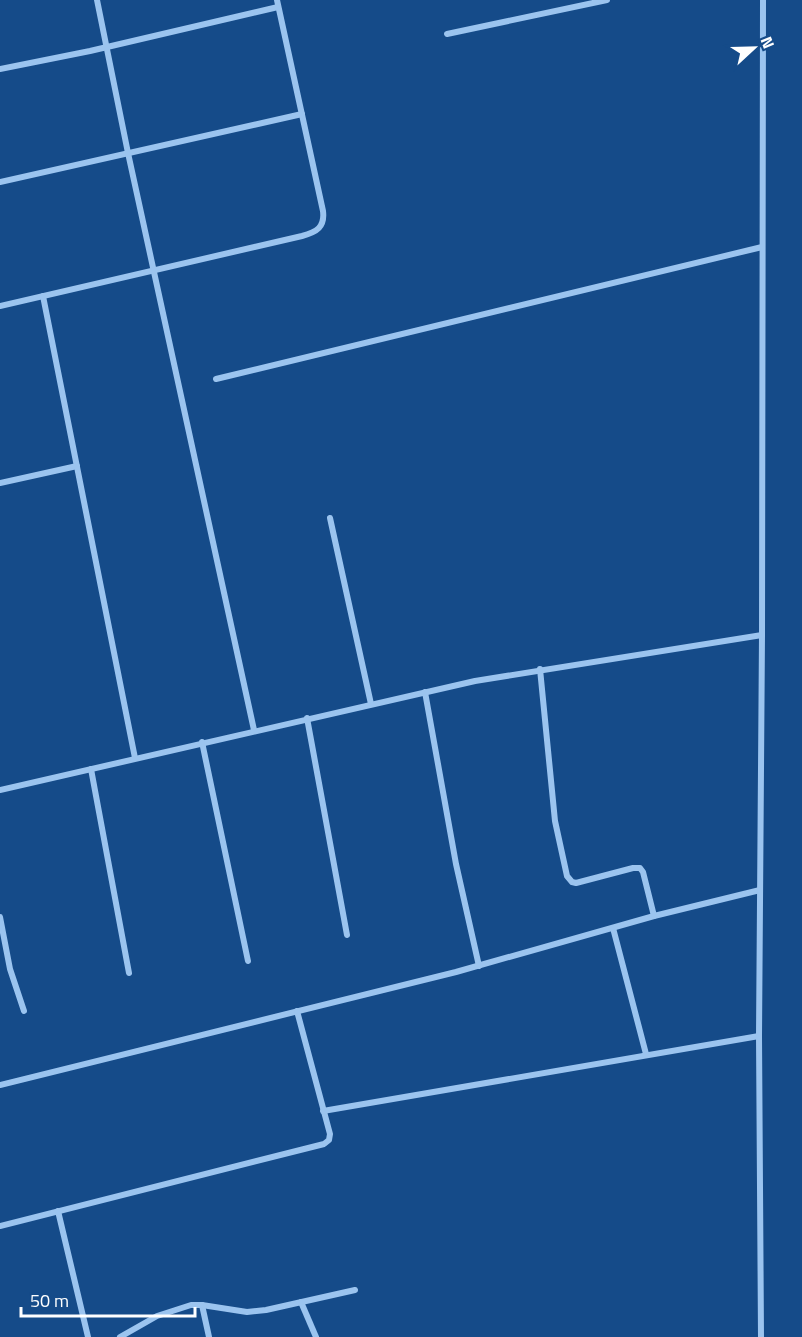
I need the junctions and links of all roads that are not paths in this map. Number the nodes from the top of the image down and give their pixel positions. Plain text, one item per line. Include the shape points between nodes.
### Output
1 (97, 0) edge
2 (607, 0) edge
3 (763, 0) edge
4 (278, 3) edge
5 (447, 34) dead end
6 (107, 46) junction
7 (0, 69) edge
8 (302, 114) junction
9 (128, 153) junction
10 (0, 182) edge
11 (762, 248) junction
12 (153, 270) junction
13 (43, 296) junction
14 (0, 306) edge
15 (216, 379) dead end
16 (77, 466) junction
17 (0, 483) edge
18 (330, 518) dead end
19 (762, 635) junction
20 (540, 669) junction
21 (425, 692) junction
22 (371, 704) junction
23 (307, 718) junction
24 (254, 730) junction
25 (201, 742) junction
26 (135, 758) junction
27 (91, 769) junction
28 (0, 790) edge
29 (760, 890) junction
30 (654, 916) junction
31 (0, 917) edge
32 (613, 928) junction
33 (347, 934) dead end
34 (248, 961) dead end
35 (479, 966) junction
36 (129, 973) dead end
37 (24, 1011) dead end
38 (297, 1011) junction
39 (759, 1036) junction
40 (646, 1054) junction
41 (0, 1085) edge
42 (324, 1111) junction
43 (58, 1211) junction
44 (0, 1226) edge
45 (355, 1290) dead end
46 (301, 1302) junction
47 (202, 1305) junction
48 (88, 1337) edge
49 (120, 1337) edge
50 (209, 1337) edge
51 (316, 1337) edge
52 (761, 1337) edge

1 - 6 street
2 - 5 street
3 - 11 street
4 - 6 street
4 - 8 street
6 - 7 street
6 - 9 street
8 - 9 street
8 - 12 street via 323,211 320,228 309,234
9 - 10 street
9 - 12 street
11 - 15 street
11 - 19 street
12 - 13 street
12 - 24 street
13 - 14 street
13 - 16 street
16 - 17 street
16 - 26 street
18 - 22 street
19 - 20 street
19 - 29 street
20 - 21 street
20 - 30 street via 555,821 567,876 576,883 640,868
21 - 22 street
21 - 35 street
22 - 23 street
23 - 24 street
23 - 33 street
24 - 25 street
25 - 26 street
25 - 34 street
26 - 27 street
27 - 28 street
27 - 36 street
29 - 30 street
29 - 39 street
30 - 32 street
31 - 37 street via 10,969
32 - 35 street
32 - 40 street
35 - 38 street
38 - 41 street
38 - 42 street
39 - 40 street
39 - 52 street
40 - 42 street
42 - 43 street via 330,1137 318,1147
43 - 44 street
43 - 48 street
45 - 46 street
46 - 47 street via 247,1312
46 - 51 street
47 - 49 street via 171,1310
47 - 50 street

